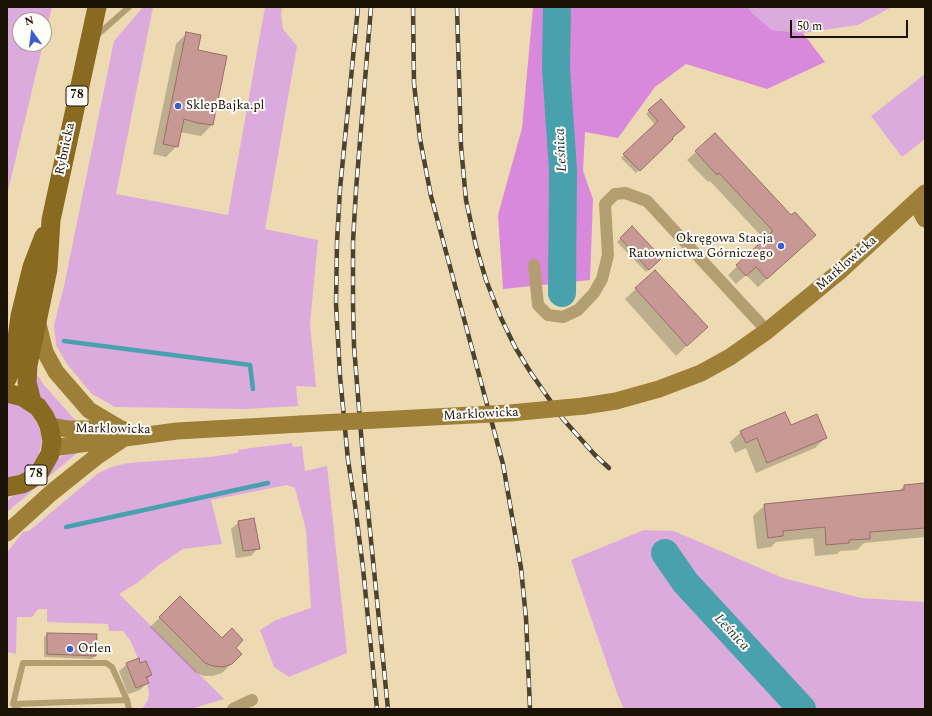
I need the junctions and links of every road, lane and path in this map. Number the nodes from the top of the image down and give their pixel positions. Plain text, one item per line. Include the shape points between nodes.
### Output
1 (97, 7) edge
2 (129, 7) edge
3 (89, 41) junction
4 (921, 197) edge
5 (925, 219) edge
6 (534, 265) dead end
7 (29, 317) junction
8 (767, 331) junction
9 (7, 341) edge
10 (7, 379) edge
11 (7, 393) edge
12 (32, 402) junction
13 (49, 426) junction
14 (122, 435) junction
15 (51, 448) junction
16 (7, 487) edge
17 (7, 532) edge
18 (127, 700) junction
19 (252, 700) dead end
20 (16, 706) edge
21 (129, 709) edge
22 (232, 709) edge

1 - 3 main road, Rybnicka / 78
2 - 3 lane
3 - 7 main road, Rybnicka / 78 via 51,220 48,269
4 - 5 main road
4 - 8 main road, Marklowicka via 839,272
6 - 8 street via 538,305 548,315 563,317 578,310 594,294 602,279 608,255 605,204 615,194 625,193 647,202
7 - 9 main road
7 - 10 main road, Rybnicka / 78
7 - 12 main road, Rybnicka / 78 via 27,382
7 - 14 main road via 56,372 89,410
8 - 14 main road, Marklowicka, bridge via 723,361 701,372 659,389 616,401 504,414
11 - 12 main road, 78
12 - 13 main road, 78 via 42,412
13 - 14 main road, Marklowicka
13 - 15 main road, 78
14 - 15 main road, Marklowicka
14 - 17 main road
15 - 16 main road, 78 via 45,464 36,475 22,484
18 - 20 lane
18 - 20 lane via 112,667 106,664 23,663
18 - 21 lane
19 - 22 street

